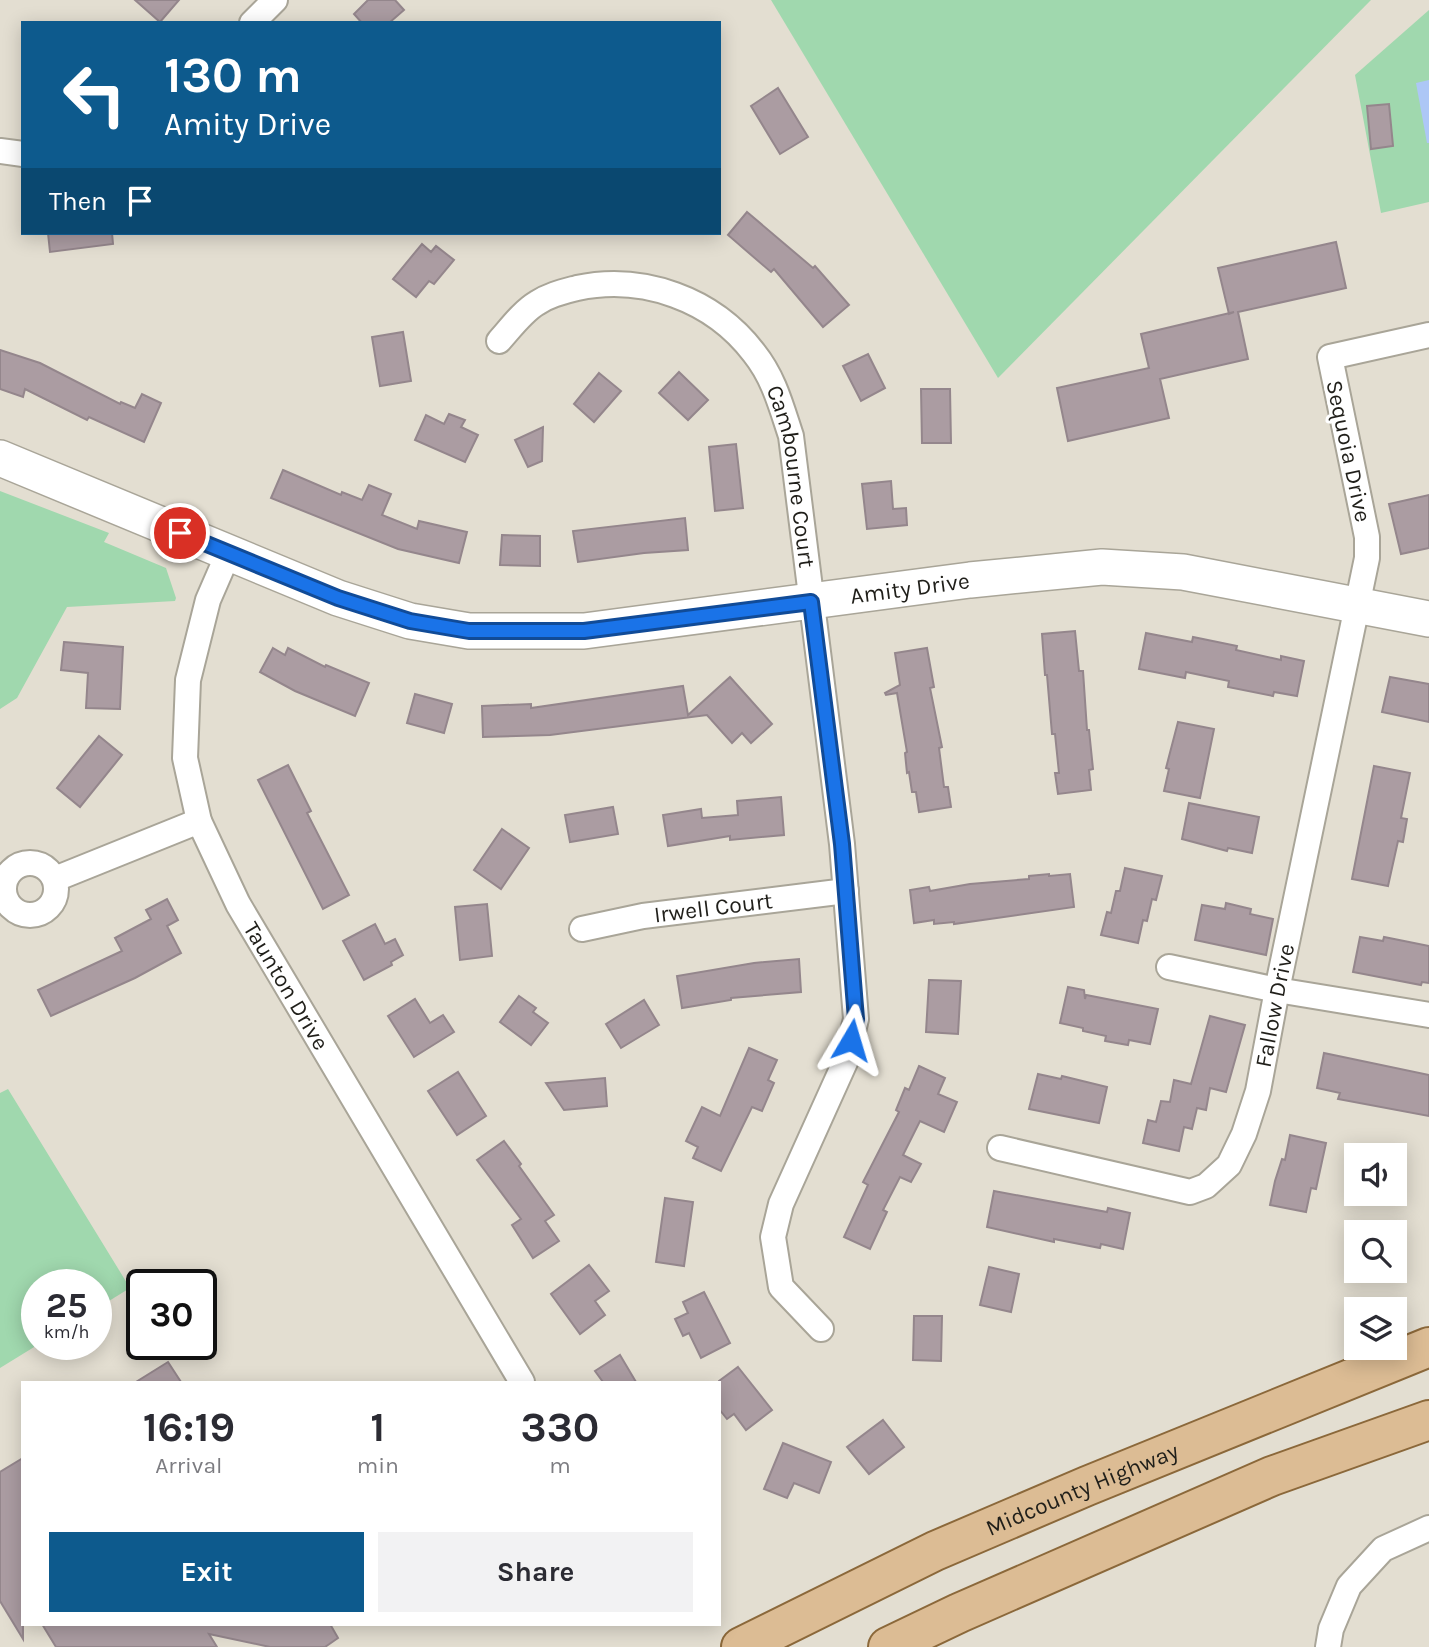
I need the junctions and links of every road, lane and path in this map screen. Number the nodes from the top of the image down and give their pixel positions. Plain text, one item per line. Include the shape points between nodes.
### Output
1 (275, 0) edge
2 (254, 21) edge
3 (0, 151) edge
4 (21, 154) edge
5 (1429, 335) edge
6 (499, 341) dead end
7 (0, 458) edge
8 (229, 554) junction
9 (811, 602) junction
10 (1356, 604) junction
11 (1429, 619) edge
12 (199, 821) junction
13 (55, 878) dead end
14 (846, 891) junction
15 (582, 929) dead end
16 (1169, 967) dead end
17 (1277, 990) junction
18 (1429, 1015) edge
19 (1000, 1148) dead end
20 (821, 1329) dead end
21 (1429, 1347) edge
22 (521, 1381) edge
23 (1429, 1420) edge
24 (1429, 1528) edge
25 (741, 1647) edge
26 (888, 1647) edge
27 (1328, 1647) edge

1 - 2 street
3 - 4 street
5 - 10 street, Sequoia Drive via 1330,357 1367,537
6 - 9 street, Cambourne Court via 534,304 555,293 594,285 638,284 686,299 722,319 754,352 775,385 791,436
7 - 8 street, Amity Drive
8 - 9 street, Amity Drive via 338,598 410,621 469,631 584,631
8 - 12 street, Taunton Drive via 208,600 187,680 185,758
9 - 10 street, Amity Drive via 970,579 1102,567 1183,572
9 - 14 street, Cambourne Court
10 - 11 street, Amity Drive
10 - 17 street, Fallow Drive
12 - 13 street
12 - 22 street, Taunton Drive via 238,904
14 - 15 street, Irwell Court via 643,916
14 - 20 street, Cambourne Court via 856,1019 846,1060 781,1204 773,1237 781,1287
16 - 17 street
17 - 18 street
17 - 19 street, Fallow Drive via 1258,1091 1244,1134 1229,1166 1206,1186 1190,1192
21 - 25 main road, Midcounty Highway via 935,1551
23 - 26 main road via 1272,1476
24 - 27 street via 1383,1549 1349,1586

